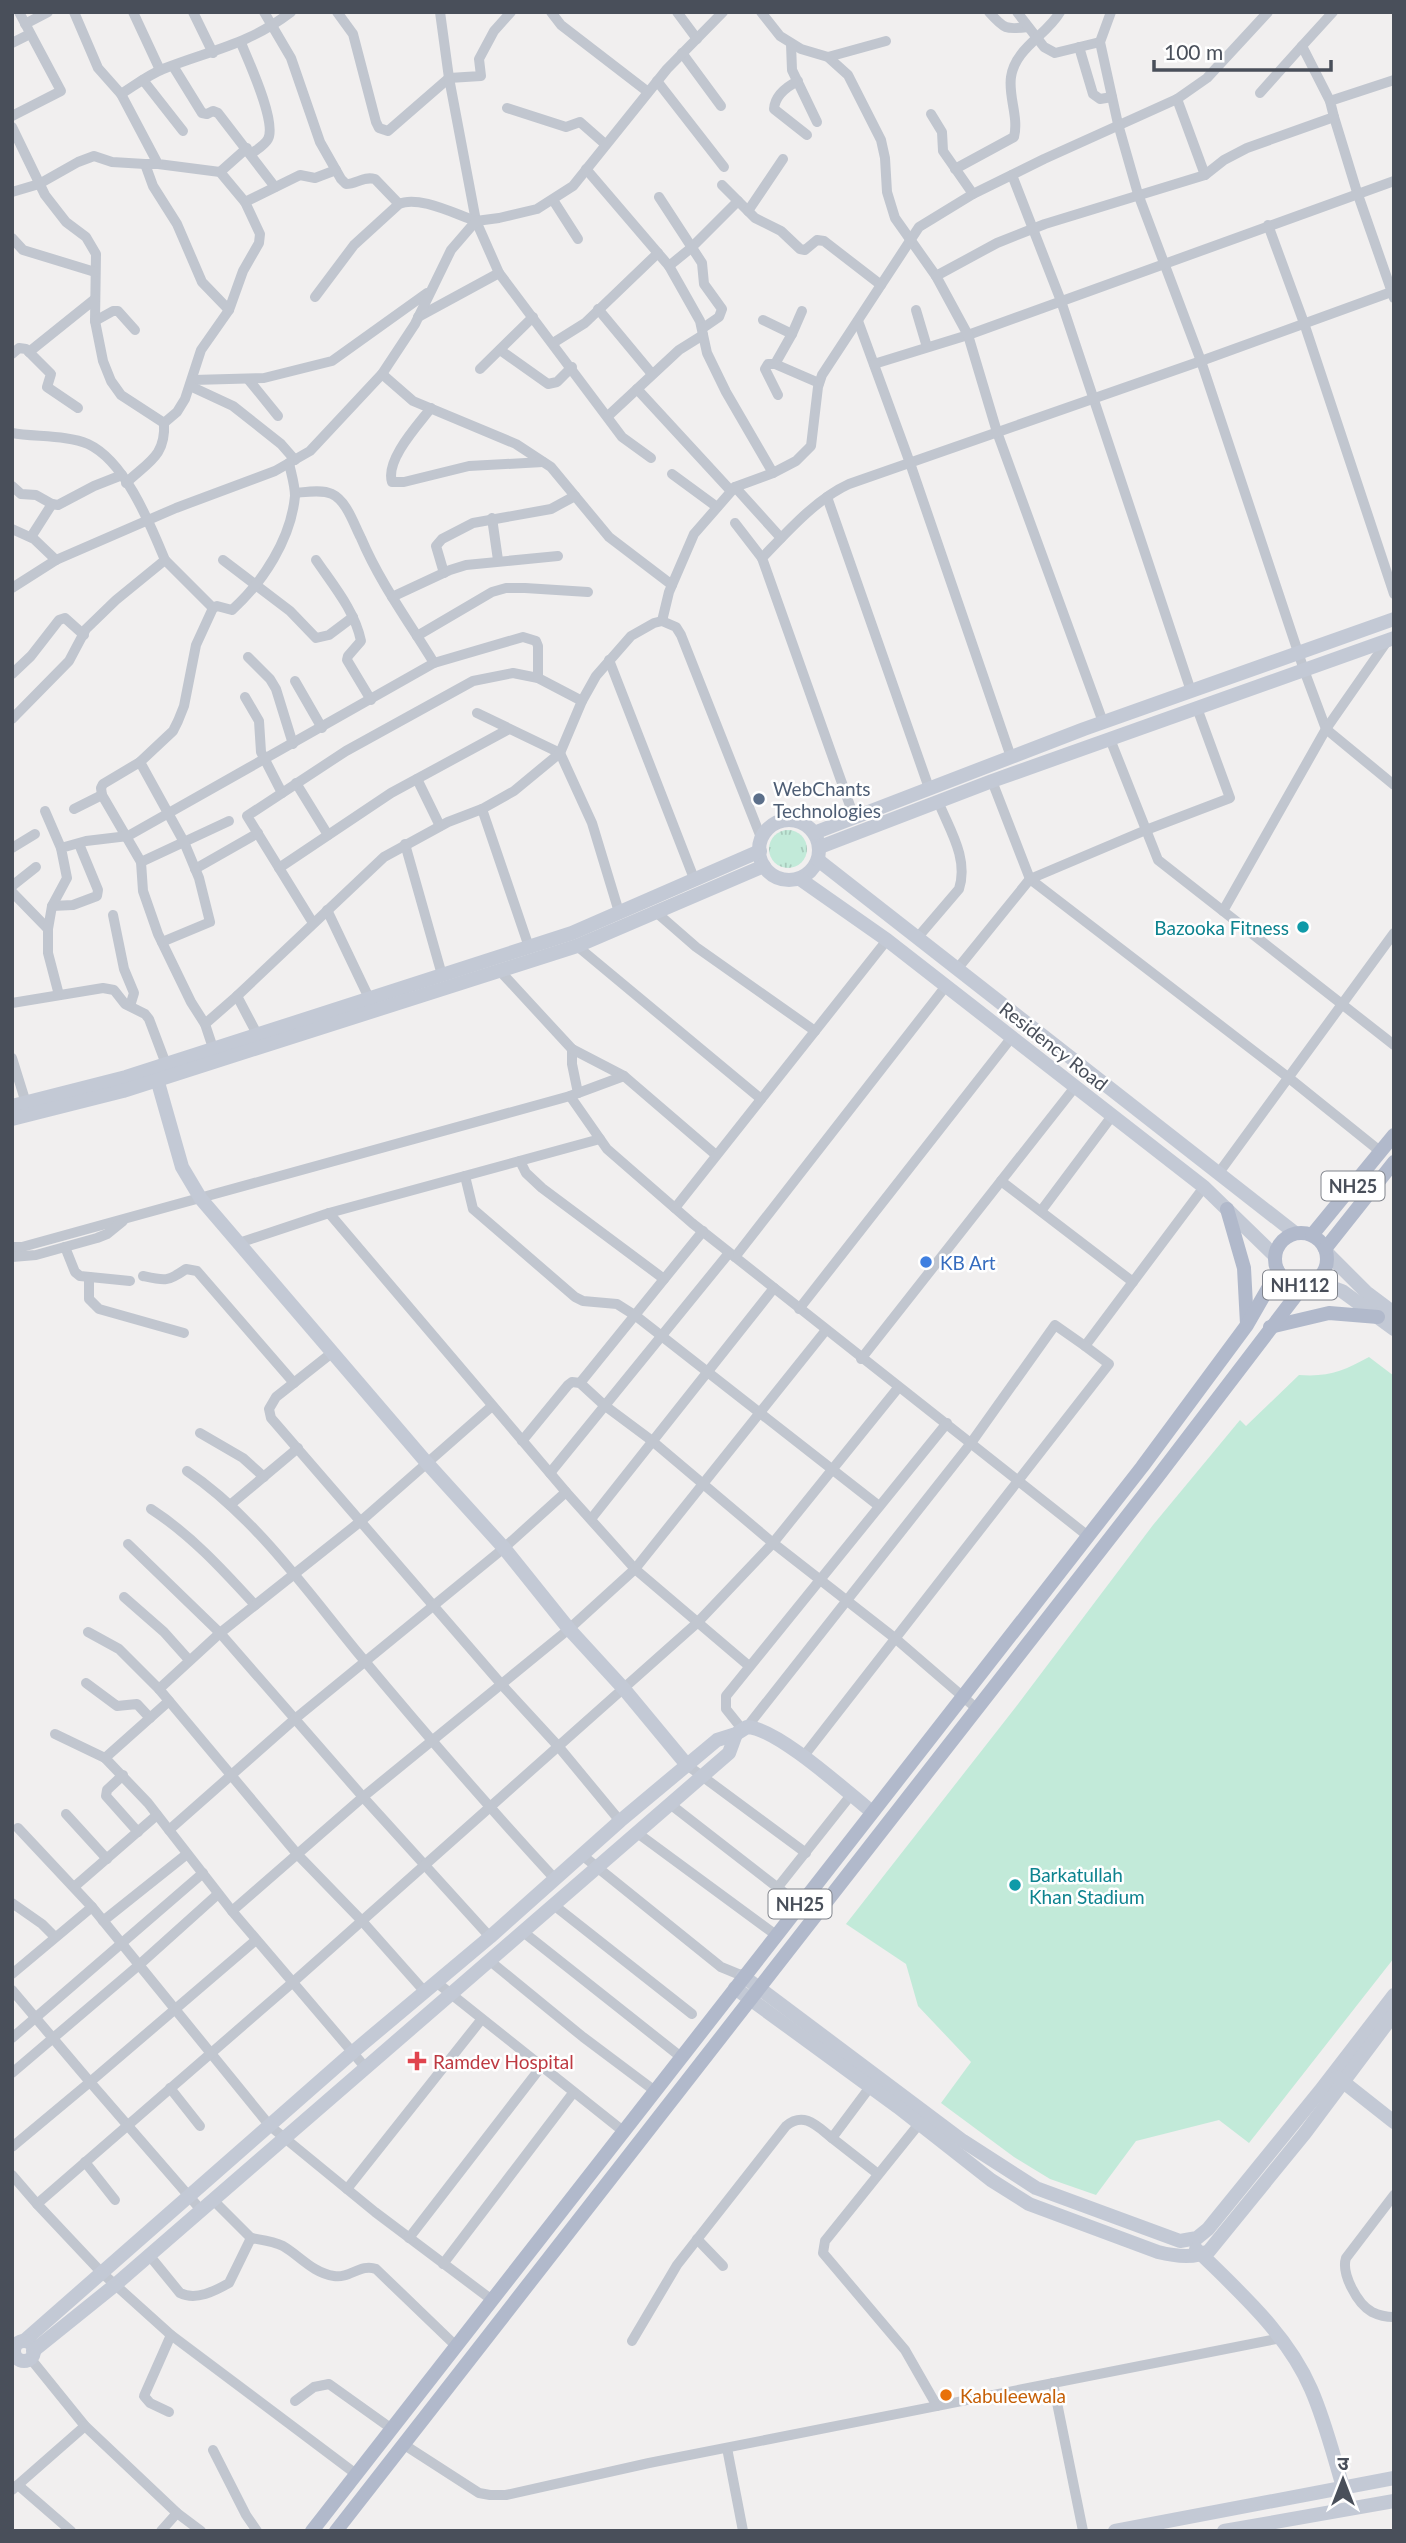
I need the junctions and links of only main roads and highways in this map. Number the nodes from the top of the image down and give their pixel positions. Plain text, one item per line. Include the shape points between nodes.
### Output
1 (1394, 1135) edge
2 (1394, 1162) edge
3 (1227, 1209) road end
4 (1312, 1235) junction
5 (1326, 1251) junction
6 (1278, 1271) junction
7 (1309, 1283) junction
8 (1378, 1317) road end
9 (1247, 1325) junction
10 (1270, 1327) junction
11 (312, 2531) edge
12 (336, 2531) edge

1 - 4 main road, NH25
2 - 5 main road, NH25
3 - 9 main road via 1244,1268
4 - 5 main road, NH112
4 - 6 main road, NH112 via 1295,1233 1281,1242 1275,1256
5 - 7 main road, NH112 via 1324,1272
6 - 7 main road, NH112 via 1289,1282
6 - 9 main road, NH25
7 - 10 main road, NH25
8 - 10 main road via 1329,1313
9 - 11 main road, NH25 via 1088,1536
10 - 12 main road, NH25

